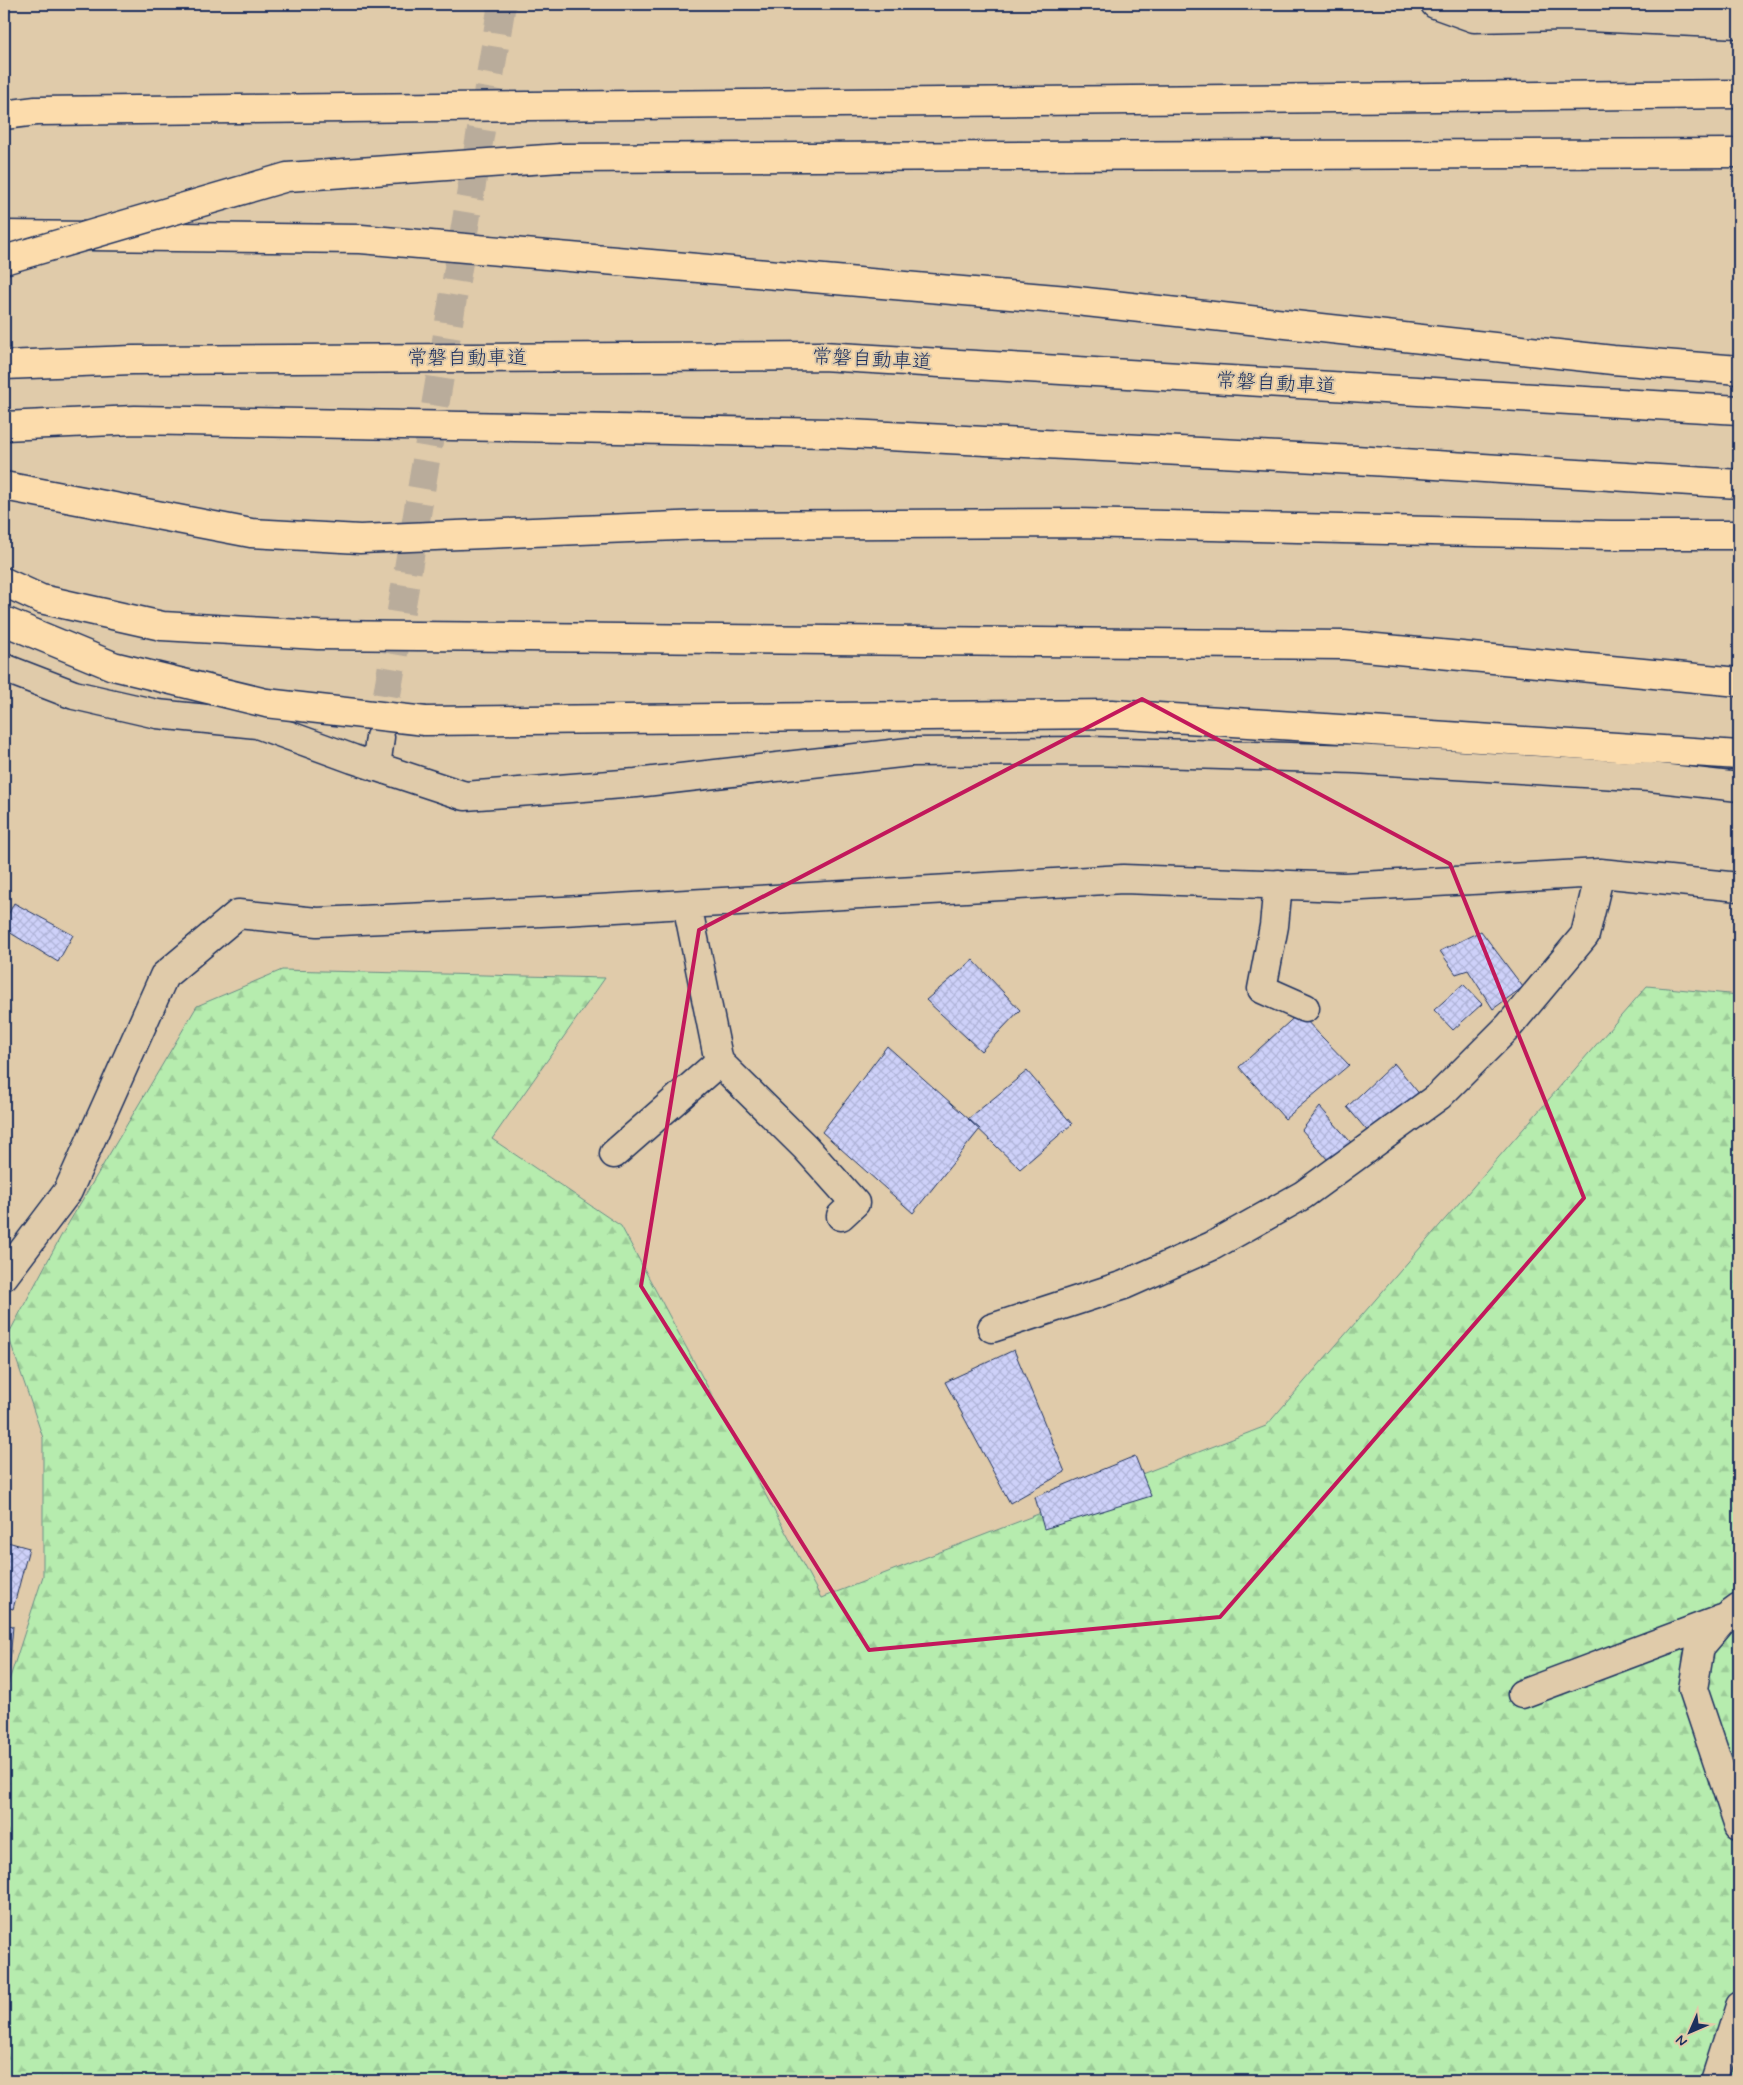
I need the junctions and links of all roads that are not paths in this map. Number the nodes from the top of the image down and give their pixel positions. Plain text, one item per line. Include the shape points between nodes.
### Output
1 (1435, 4) edge
2 (1739, 24) edge
3 (1739, 94) edge
4 (4, 115) edge
5 (1739, 153) edge
6 (4, 235) edge
7 (4, 260) edge
8 (4, 365) edge
9 (1739, 370) edge
10 (1739, 410) edge
11 (4, 426) edge
12 (1739, 484) edge
13 (4, 486) edge
14 (1739, 535) edge
15 (4, 582) edge
16 (4, 620) edge
17 (4, 668) edge
18 (1739, 682) edge
19 (380, 737) tunnel mouth
20 (1739, 755) edge
21 (376, 767) junction
22 (1739, 786) edge
23 (1600, 873) junction
24 (1278, 884) junction
25 (1739, 887) edge
26 (687, 904) junction
27 (1305, 1008) dead end
28 (719, 1062) junction
29 (614, 1154) dead end
30 (841, 1216) dead end
31 (4, 1276) edge
32 (992, 1328) dead end
33 (1731, 1613) edge
34 (1522, 1694) dead end
35 (1739, 1826) edge
36 (1739, 2006) edge
37 (1715, 2081) edge

1 - 2 street via 1474,18 1566,16
3 - 4 highway via 36,111
5 - 7 highway, bridge via 560,158 287,177
6 - 9 highway via 361,239 1068,300 1604,359
8 - 10 highway, 常磐自動車道 via 132,360 822,356
11 - 12 highway via 135,420 830,433 1345,459
13 - 14 highway via 251,533 360,539 702,524 1076,523
15 - 18 highway via 41,599 162,626 318,635 1344,644
16 - 20 highway, bridge via 113,666 266,703 425,722 1112,714
17 - 21 street via 74,695 157,714 257,724
19 - 21 street
21 - 22 street via 465,796 636,784 909,752 1073,751 1365,760 1650,777
23 - 24 street via 1344,887
23 - 25 street
23 - 32 street via 1585,935 1509,1026 1439,1096 1303,1195 1212,1246 1124,1285
24 - 26 street via 1123,880
24 - 27 street via 1262,989
26 - 28 street
26 - 31 street via 317,922 238,914 164,976 68,1191
28 - 29 street
28 - 30 street via 805,1147 855,1203
33 - 34 street
33 - 35 street via 1700,1647 1693,1689
36 - 37 street

